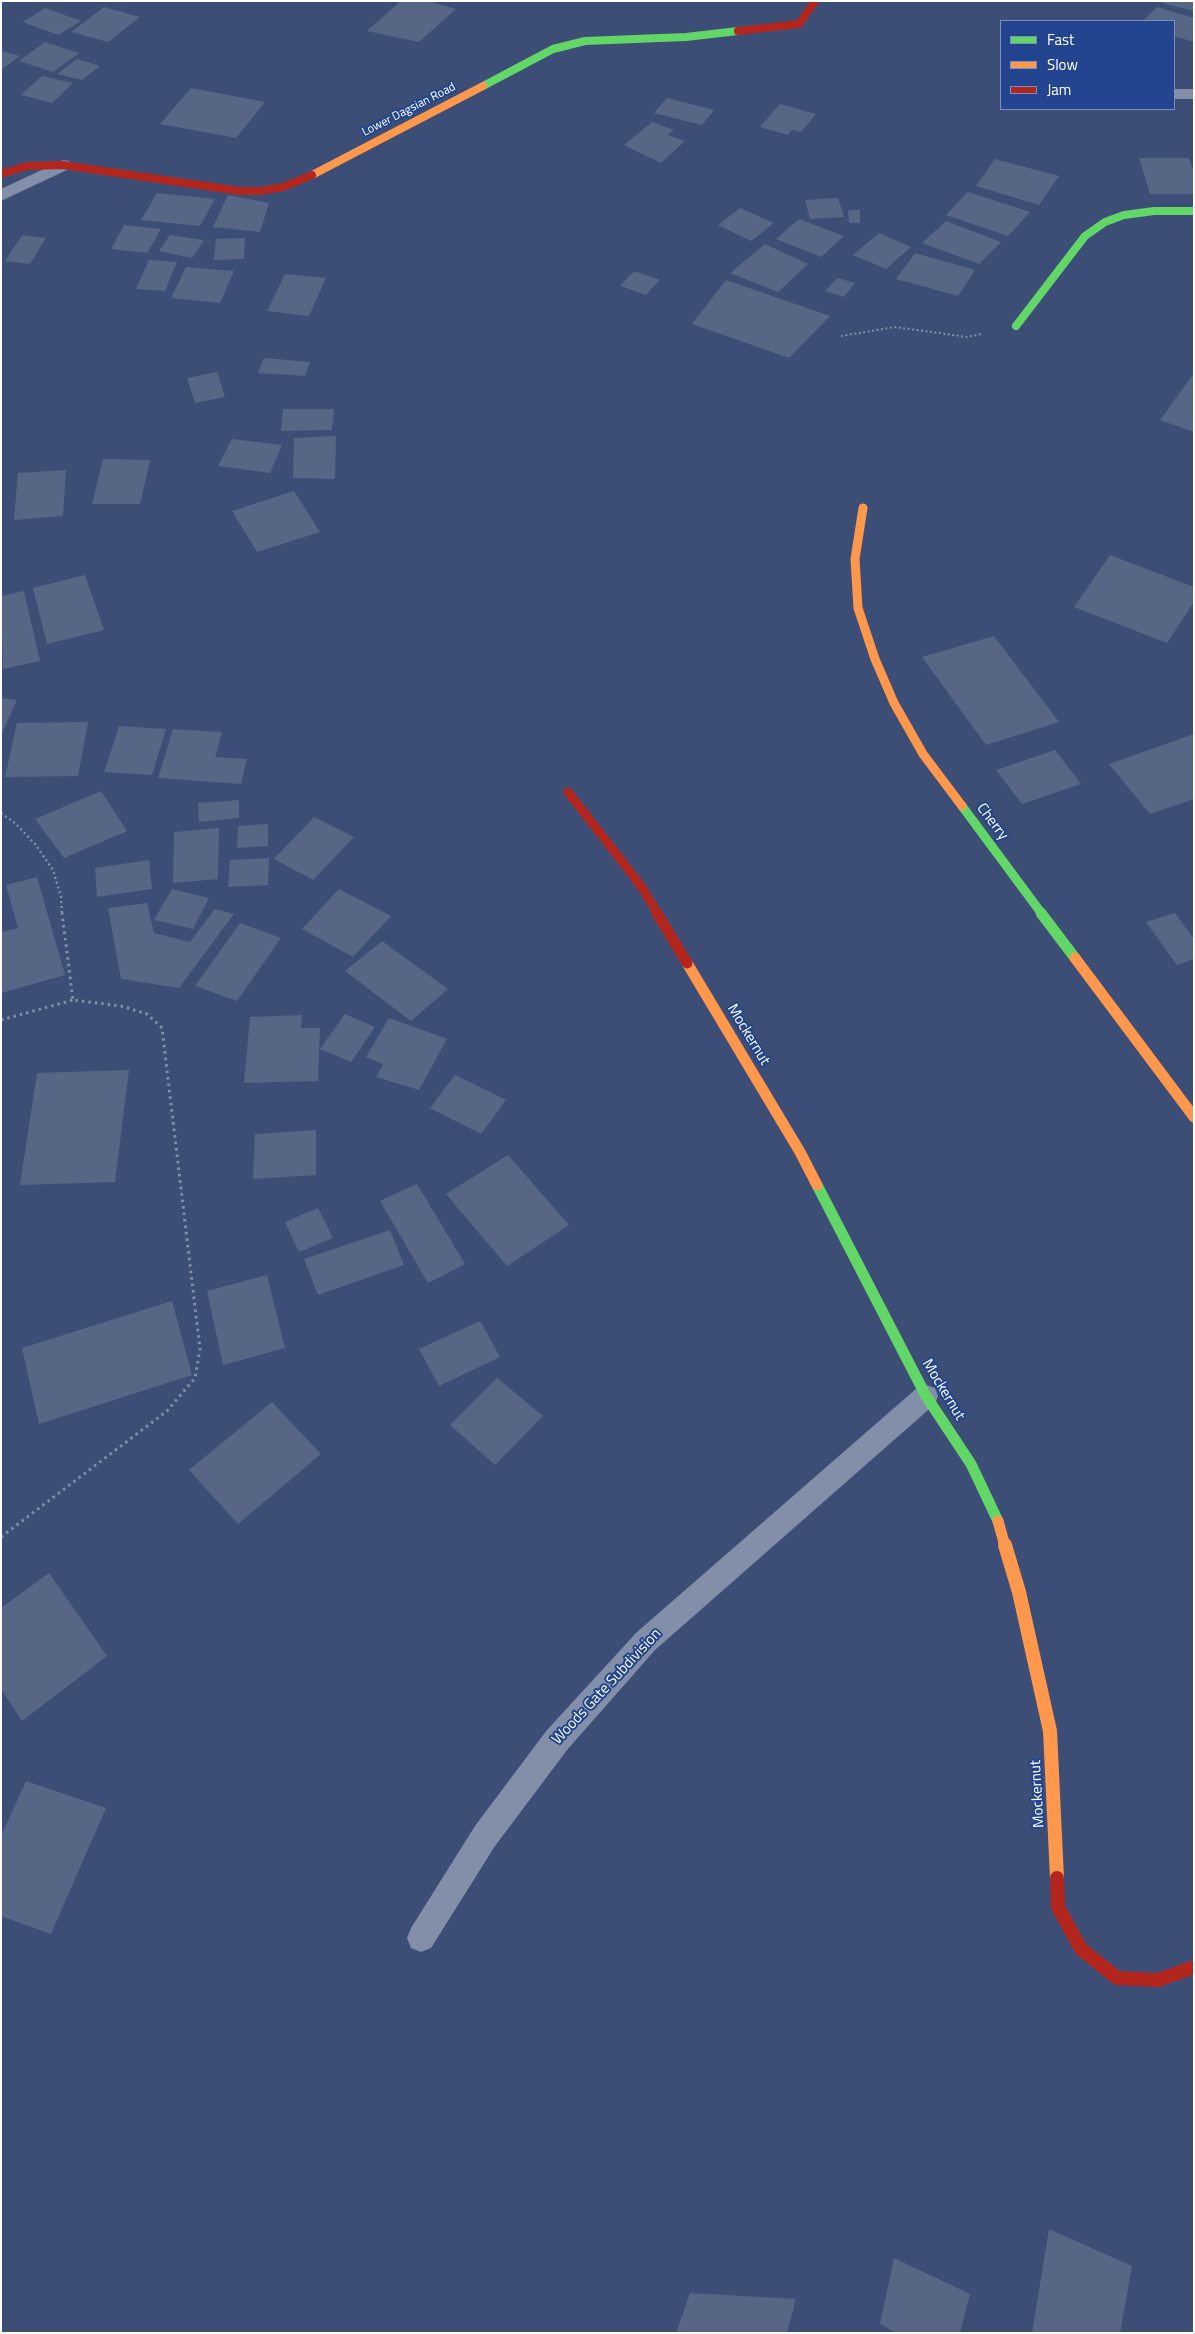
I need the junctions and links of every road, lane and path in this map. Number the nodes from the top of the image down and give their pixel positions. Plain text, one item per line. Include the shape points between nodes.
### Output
1 (815, 1) edge
2 (63, 165) junction
3 (1, 174) edge
4 (1, 196) edge
5 (1194, 211) edge
6 (1016, 326) joint
7 (841, 336) dead end
8 (863, 508) dead end
9 (568, 792) dead end
10 (1, 813) edge
11 (73, 1000) junction
12 (1, 1020) edge
13 (1194, 1117) edge
14 (926, 1396) junction
15 (1, 1537) edge
16 (421, 1938) dead end
17 (1194, 1967) edge

1 - 2 street, Lower Dagsian Road via 799,24 686,37 584,41 553,50 332,166 283,187 240,191
2 - 3 street, Lower Dagsian Road via 27,166
2 - 4 street
5 - 6 street via 1154,211 1124,215 1105,222 1085,236
6 - 7 path via 967,337 895,327
8 - 13 street, Cherry via 855,559 858,608 894,703 923,754
9 - 14 street, Mockernut via 641,886 800,1152
10 - 11 path via 35,844 53,870 61,897
11 - 12 path
11 - 15 path via 121,1006 147,1014 162,1028 200,1349 195,1378 167,1411
14 - 16 lane, Woods Gate Subdivision via 646,1641 556,1740 485,1836
14 - 17 street, Mockernut via 971,1464 996,1516 1019,1592 1050,1731 1058,1907 1081,1949 1117,1978 1158,1980

